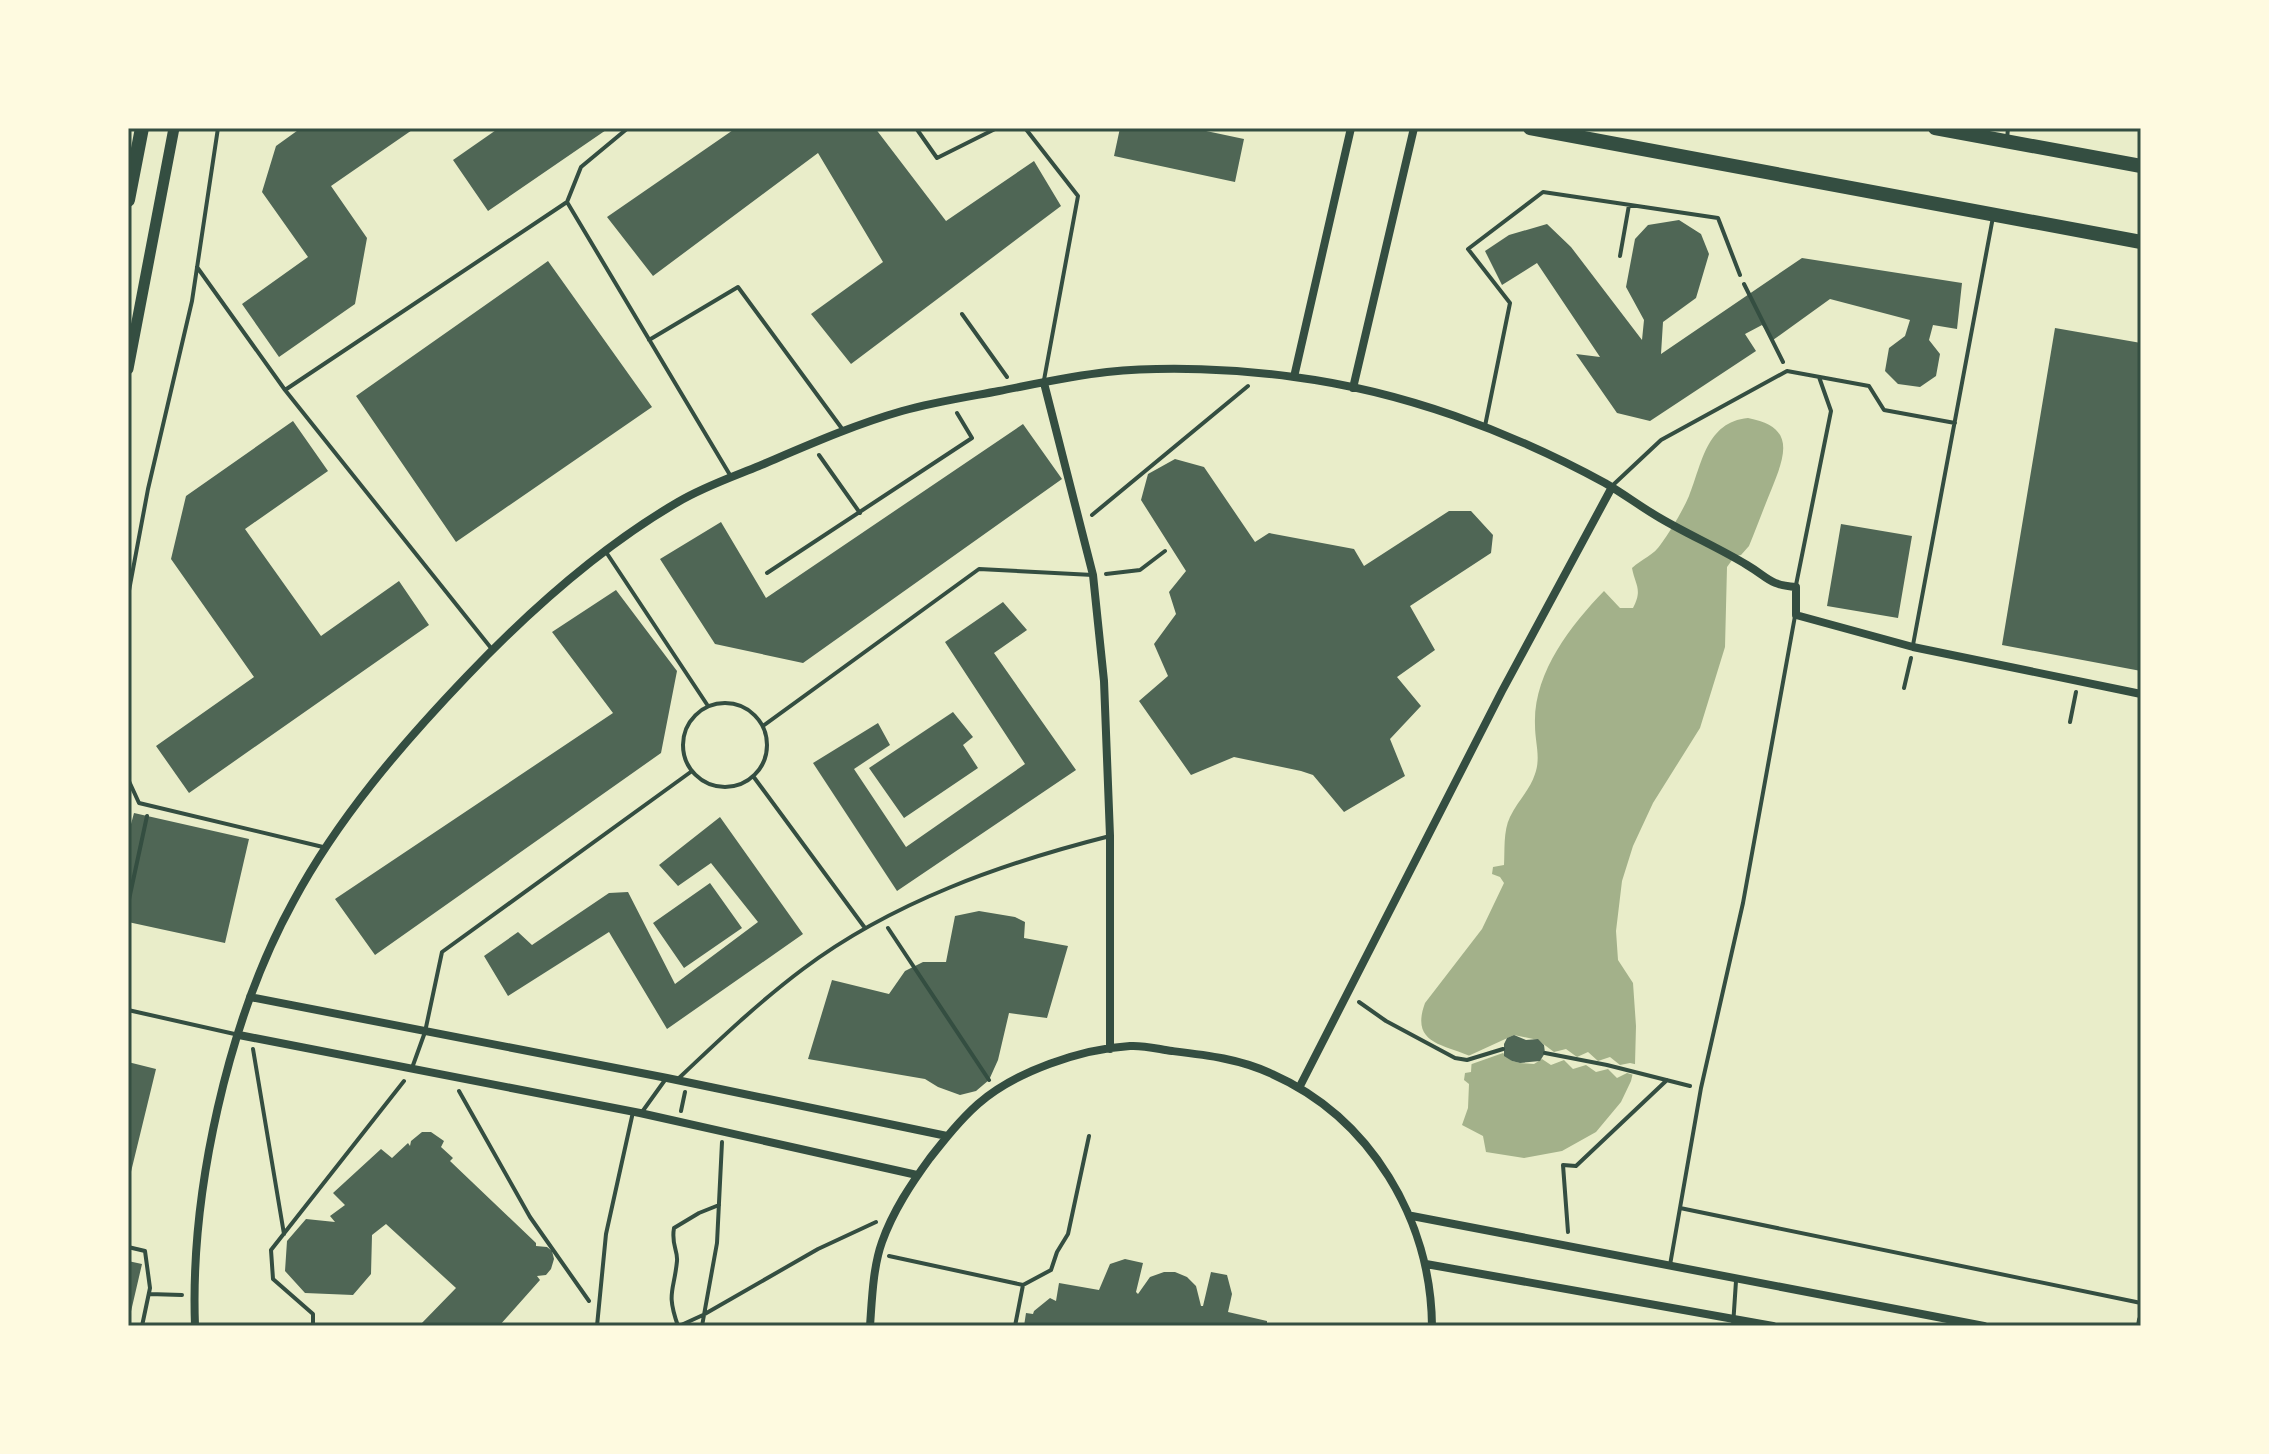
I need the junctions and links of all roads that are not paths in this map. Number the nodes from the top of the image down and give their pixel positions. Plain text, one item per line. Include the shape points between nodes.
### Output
1 (142, 128) edge
2 (174, 128) edge
3 (218, 128) edge
4 (628, 128) edge
5 (916, 128) edge
6 (997, 128) edge
7 (1025, 128) edge
8 (1351, 128) edge
9 (1414, 128) edge
10 (1530, 128) edge
11 (1935, 128) edge
12 (2007, 134) edge
13 (2141, 166) edge
14 (128, 200) edge
15 (567, 202) junction
16 (1629, 205) junction
17 (1993, 214) junction
18 (2141, 242) edge
19 (1620, 256) dead end
20 (197, 267) junction
21 (1740, 275) road end
22 (649, 340) junction
23 (128, 369) edge
24 (1294, 377) junction
25 (1819, 377) junction
26 (1044, 383) junction
27 (1353, 388) junction
28 (285, 390) junction
29 (1955, 423) junction
30 (1485, 426) junction
31 (844, 431) junction
32 (731, 478) junction
33 (1612, 487) junction
34 (604, 550) junction
35 (1093, 575) junction
36 (1796, 587) junction
37 (128, 596) edge
38 (1796, 615) junction
39 (1913, 647) junction
40 (492, 650) junction
41 (2141, 694) edge
42 (708, 706) junction
43 (763, 726) junction
44 (692, 771) junction
45 (753, 776) junction
46 (128, 779) edge
47 (1110, 836) junction
48 (326, 848) junction
49 (865, 928) junction
50 (250, 997) junction
51 (128, 1010) edge
52 (425, 1032) junction
53 (239, 1035) junction
54 (1110, 1049) junction
55 (411, 1069) junction
56 (667, 1078) junction
57 (683, 1081) junction
58 (1299, 1088) junction
59 (637, 1113) junction
60 (947, 1136) junction
61 (917, 1175) junction
62 (1680, 1208) junction
63 (1412, 1216) junction
64 (1426, 1264) junction
65 (1670, 1265) junction
66 (1736, 1278) junction
67 (2141, 1303) edge
68 (2141, 1320) edge
69 (1734, 1322) edge
70 (195, 1326) edge
71 (597, 1326) edge
72 (870, 1326) edge
73 (1432, 1326) edge
74 (1773, 1326) edge
75 (1984, 1326) edge
76 (2140, 1326) edge

1 - 14 main road
2 - 23 street
3 - 20 lane
4 - 15 lane via 581,167
5 - 6 lane via 937,158
7 - 26 lane via 1078,196
8 - 24 street
9 - 27 street
10 - 17 main road
11 - 12 main road
12 - 13 main road
15 - 22 lane
15 - 28 lane
16 - 19 lane
16 - 21 lane via 1718,218
16 - 30 lane via 1543,192 1468,249 1510,303
17 - 18 main road
17 - 29 lane
20 - 28 lane
20 - 37 lane
22 - 31 lane via 738,287
22 - 32 lane
24 - 26 street via 1111,372
24 - 27 street
25 - 29 lane via 1869,386 1884,410
25 - 33 lane via 1787,371 1661,440
25 - 36 lane via 1831,411
26 - 31 street via 904,411
26 - 35 street
27 - 30 street
28 - 40 lane
29 - 39 lane
30 - 33 street
31 - 32 street
32 - 34 street via 683,499
33 - 36 street via 1775,585
33 - 58 street
34 - 40 street
34 - 42 lane
35 - 43 lane via 979,569
35 - 47 street via 1104,681
36 - 38 street
38 - 39 street
38 - 62 lane
39 - 41 street
40 - 48 street via 381,773
42 - 43 lane via 742,707
42 - 44 lane via 686,731 684,745
43 - 45 lane via 767,753
44 - 45 lane via 715,786 742,784
44 - 52 lane via 442,952
45 - 49 lane
46 - 48 lane via 139,803
47 - 49 lane via 1024,860
47 - 54 street
48 - 50 street via 291,903
49 - 57 lane via 804,968 738,1022
50 - 52 street
50 - 53 street
51 - 53 lane
52 - 55 lane
52 - 56 street
53 - 55 street
53 - 70 street via 202,1196
54 - 58 street via 1131,1046 1216,1056 1269,1072
54 - 60 street via 1069,1057 1024,1075 980,1102
55 - 59 street
56 - 57 street
56 - 59 lane
57 - 60 street
58 - 63 street via 1341,1118 1368,1147
59 - 61 street
59 - 71 lane via 606,1234
60 - 61 street
61 - 72 street via 893,1214 879,1254
62 - 65 lane
62 - 67 lane
63 - 64 street
63 - 65 street
64 - 69 street
64 - 73 street
65 - 66 street
66 - 69 lane
66 - 75 street
68 - 76 street
69 - 74 street

